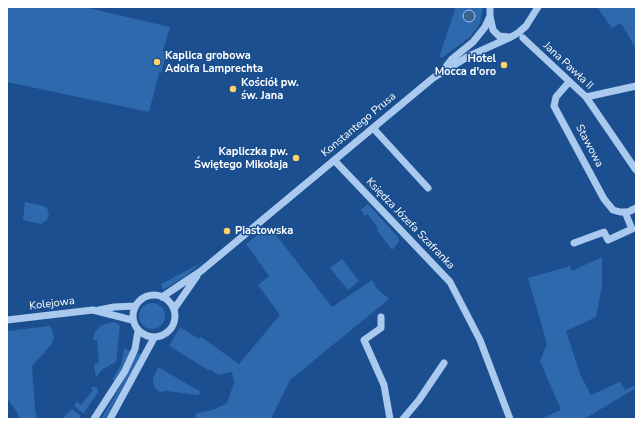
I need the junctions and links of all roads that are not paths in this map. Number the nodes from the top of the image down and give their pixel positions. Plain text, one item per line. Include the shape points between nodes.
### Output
1 (490, 7) edge
2 (538, 7) edge
3 (490, 16) junction
4 (511, 37) junction
5 (523, 38) dead end
6 (441, 72) junction
7 (569, 82) junction
8 (636, 86) edge
9 (586, 97) junction
10 (373, 128) junction
11 (334, 160) junction
12 (636, 170) edge
13 (428, 188) dead end
14 (636, 208) edge
15 (626, 212) junction
16 (574, 243) dead end
17 (201, 271) junction
18 (162, 296) junction
19 (135, 306) junction
20 (174, 309) junction
21 (99, 310) junction
22 (382, 317) dead end
23 (7, 320) edge
24 (132, 320) junction
25 (138, 330) junction
26 (154, 338) junction
27 (444, 362) dead end
28 (94, 419) edge
29 (110, 419) edge
30 (390, 419) edge
31 (403, 419) edge
32 (510, 419) edge

1 - 3 street
2 - 4 street, Konstantego Prusa via 526,26
3 - 4 street via 495,33
3 - 6 street via 473,42
4 - 6 street, Konstantego Prusa
5 - 7 street, Jana Pawła II
6 - 10 street, Konstantego Prusa
7 - 9 street, Jana Pawła II
7 - 15 street, Stawowa via 556,97 554,106 604,199 613,210
8 - 9 street
9 - 12 street, Jana Pawła II
10 - 11 street, Konstantego Prusa
10 - 13 street
11 - 17 street, Konstantego Prusa
11 - 32 street, Księdza Józefa Szafranka via 450,282 480,340
14 - 15 street
15 - 16 street via 632,229 608,240 604,232
17 - 18 street, Konstantego Prusa
17 - 20 street, Konstantego Prusa
18 - 19 street via 148,296 138,301
18 - 20 street
19 - 21 street, Kolejowa
19 - 24 street
20 - 26 street via 174,322 171,328
21 - 23 street, Kolejowa
21 - 24 street, Kolejowa
22 - 30 street via 381,328 364,340 384,385
24 - 25 street
25 - 26 street
25 - 28 street via 135,349 129,362
26 - 29 street
27 - 31 street

